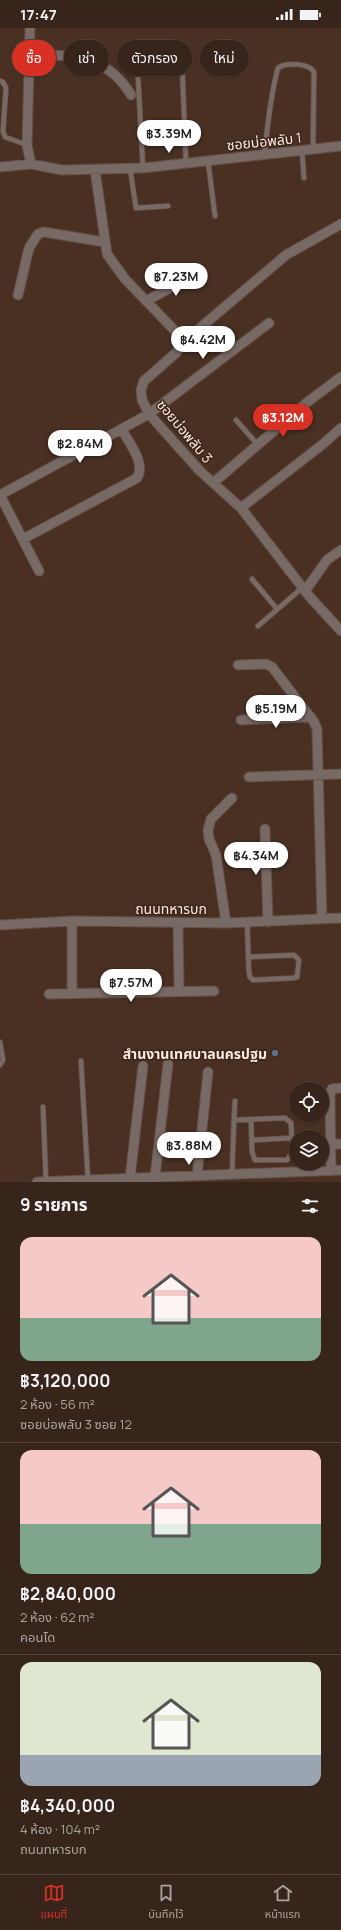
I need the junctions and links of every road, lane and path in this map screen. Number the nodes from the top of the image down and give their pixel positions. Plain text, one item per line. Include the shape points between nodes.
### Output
1 (30, 28) edge
2 (30, 40) edge
3 (56, 56) edge
4 (29, 76) edge
5 (0, 81) edge
6 (131, 94) dead end
7 (27, 145) junction
8 (341, 146) edge
9 (313, 149) junction
10 (302, 151) junction
11 (264, 155) junction
12 (208, 161) junction
13 (186, 163) junction
14 (31, 164) junction
15 (0, 167) edge
16 (130, 168) junction
17 (143, 168) junction
18 (95, 170) junction
19 (304, 178) dead end
20 (168, 206) dead end
21 (215, 216) dead end
22 (341, 224) edge
23 (104, 242) junction
24 (196, 274) dead end
25 (18, 295) dead end
26 (146, 300) junction
27 (269, 323) dead end
28 (180, 345) junction
29 (341, 377) edge
30 (149, 414) junction
31 (236, 420) dead end
32 (341, 428) edge
33 (122, 430) junction
34 (258, 445) junction
35 (213, 483) junction
36 (241, 508) junction
37 (22, 539) junction
38 (341, 550) edge
39 (39, 572) dead end
40 (252, 579) dead end
41 (304, 590) junction
42 (277, 609) junction
43 (258, 626) dead end
44 (341, 631) edge
45 (238, 665) dead end
46 (311, 717) junction
47 (241, 720) dead end
48 (317, 774) junction
49 (341, 774) edge
50 (249, 778) dead end
51 (232, 798) dead end
52 (265, 829) dead end
53 (341, 918) edge
54 (322, 919) junction
55 (72, 921) junction
56 (248, 922) junction
57 (268, 922) junction
58 (178, 923) junction
59 (226, 923) junction
60 (0, 925) edge
61 (248, 957) junction
62 (179, 991) junction
63 (214, 991) dead end
64 (48, 994) dead end
65 (72, 994) junction
66 (0, 1042) edge
67 (81, 1061) dead end
68 (168, 1064) dead end
69 (0, 1065) edge
70 (143, 1066) dead end
71 (208, 1072) dead end
72 (341, 1088) edge
73 (235, 1102) dead end
74 (43, 1107) dead end
75 (251, 1119) junction
76 (234, 1120) junction
77 (291, 1130) edge
78 (289, 1138) edge
79 (252, 1140) junction
80 (331, 1144) junction
81 (341, 1144) edge
82 (289, 1157) edge
83 (341, 1170) edge
84 (331, 1171) junction
85 (232, 1174) junction
86 (197, 1176) junction
87 (130, 1178) junction
88 (155, 1178) junction
89 (88, 1180) junction
90 (37, 1182) edge
91 (46, 1182) edge

1 - 2 street
3 - 6 street via 86,58 98,63 124,82
4 - 7 street
5 - 7 lane via 6,88 4,137
7 - 14 street
8 - 9 street, ซอยบ่อพลับ 1
9 - 10 street, ซอยบ่อพลับ 1
9 - 11 lane via 314,72 308,66 286,64 278,68 276,75
10 - 11 street, ซอยบ่อพลับ 1
10 - 19 lane
11 - 12 street, ซอยบ่อพลับ 1
12 - 13 street, ซอยบ่อพลับ 1
12 - 21 lane
13 - 17 street, ซอยบ่อพลับ 1
13 - 17 lane via 182,62 175,53 154,53 141,55 137,59
14 - 15 street, ซอยบ่อพลับ 1
14 - 18 street, ซอยบ่อพลับ 1 via 62,170
16 - 17 street, ซอยบ่อพลับ 1
16 - 18 street, ซอยบ่อพลับ 1
16 - 20 lane via 136,208
18 - 23 street
22 - 28 street, ซอยบ่อพลับ 3 via 286,255
23 - 25 street via 44,232 38,234 29,248
23 - 26 street via 107,254 125,279
24 - 26 street
26 - 28 street via 179,335
27 - 30 street
28 - 30 street, ซอยบ่อพลับ 3 via 177,352 144,381 141,390 142,400
29 - 34 street
30 - 33 street
30 - 35 street, ซอยบ่อพลับ 3 via 172,442
31 - 34 lane
32 - 36 street
33 - 37 street via 140,464 141,472 136,478
33 - 37 street via 0,494
34 - 35 street
35 - 36 street, ซอยบ่อพลับ 3
36 - 41 street, ซอยบ่อพลับ 3
37 - 39 street
38 - 41 street via 327,560
40 - 42 lane
41 - 42 lane
41 - 44 street, ซอยบ่อพลับ 3
42 - 43 lane
45 - 46 street via 266,664 272,667
46 - 47 street
46 - 48 street via 317,728
48 - 49 street
48 - 50 street
48 - 54 street
51 - 59 street via 211,819 208,830 216,855
52 - 57 street
53 - 54 street, ถนนทหารบก
54 - 57 street, ถนนทหารบก
55 - 58 street, ถนนทหารบก
55 - 60 street, ถนนทหารบก
55 - 65 street
56 - 57 street, ถนนทหารบก
56 - 59 street, ถนนทหารบก
56 - 61 lane
58 - 59 street, ถนนทหารบก
58 - 62 street
61 - 61 lane via 294,955 299,960 297,977 252,980
62 - 63 street
62 - 65 street
64 - 65 street
66 - 69 lane via 3,1060
67 - 89 lane
68 - 88 street
70 - 87 street
71 - 86 street
72 - 80 street via 332,1089 330,1094
73 - 76 lane
74 - 91 lane
75 - 76 lane
75 - 77 lane via 285,1118 291,1123
75 - 79 lane
76 - 85 lane
78 - 79 lane
79 - 82 lane via 253,1157 259,1161 287,1160
80 - 81 street
80 - 84 street
83 - 84 street
84 - 85 street
85 - 86 street
86 - 88 street
87 - 88 street
87 - 89 street
89 - 91 street
90 - 91 street

